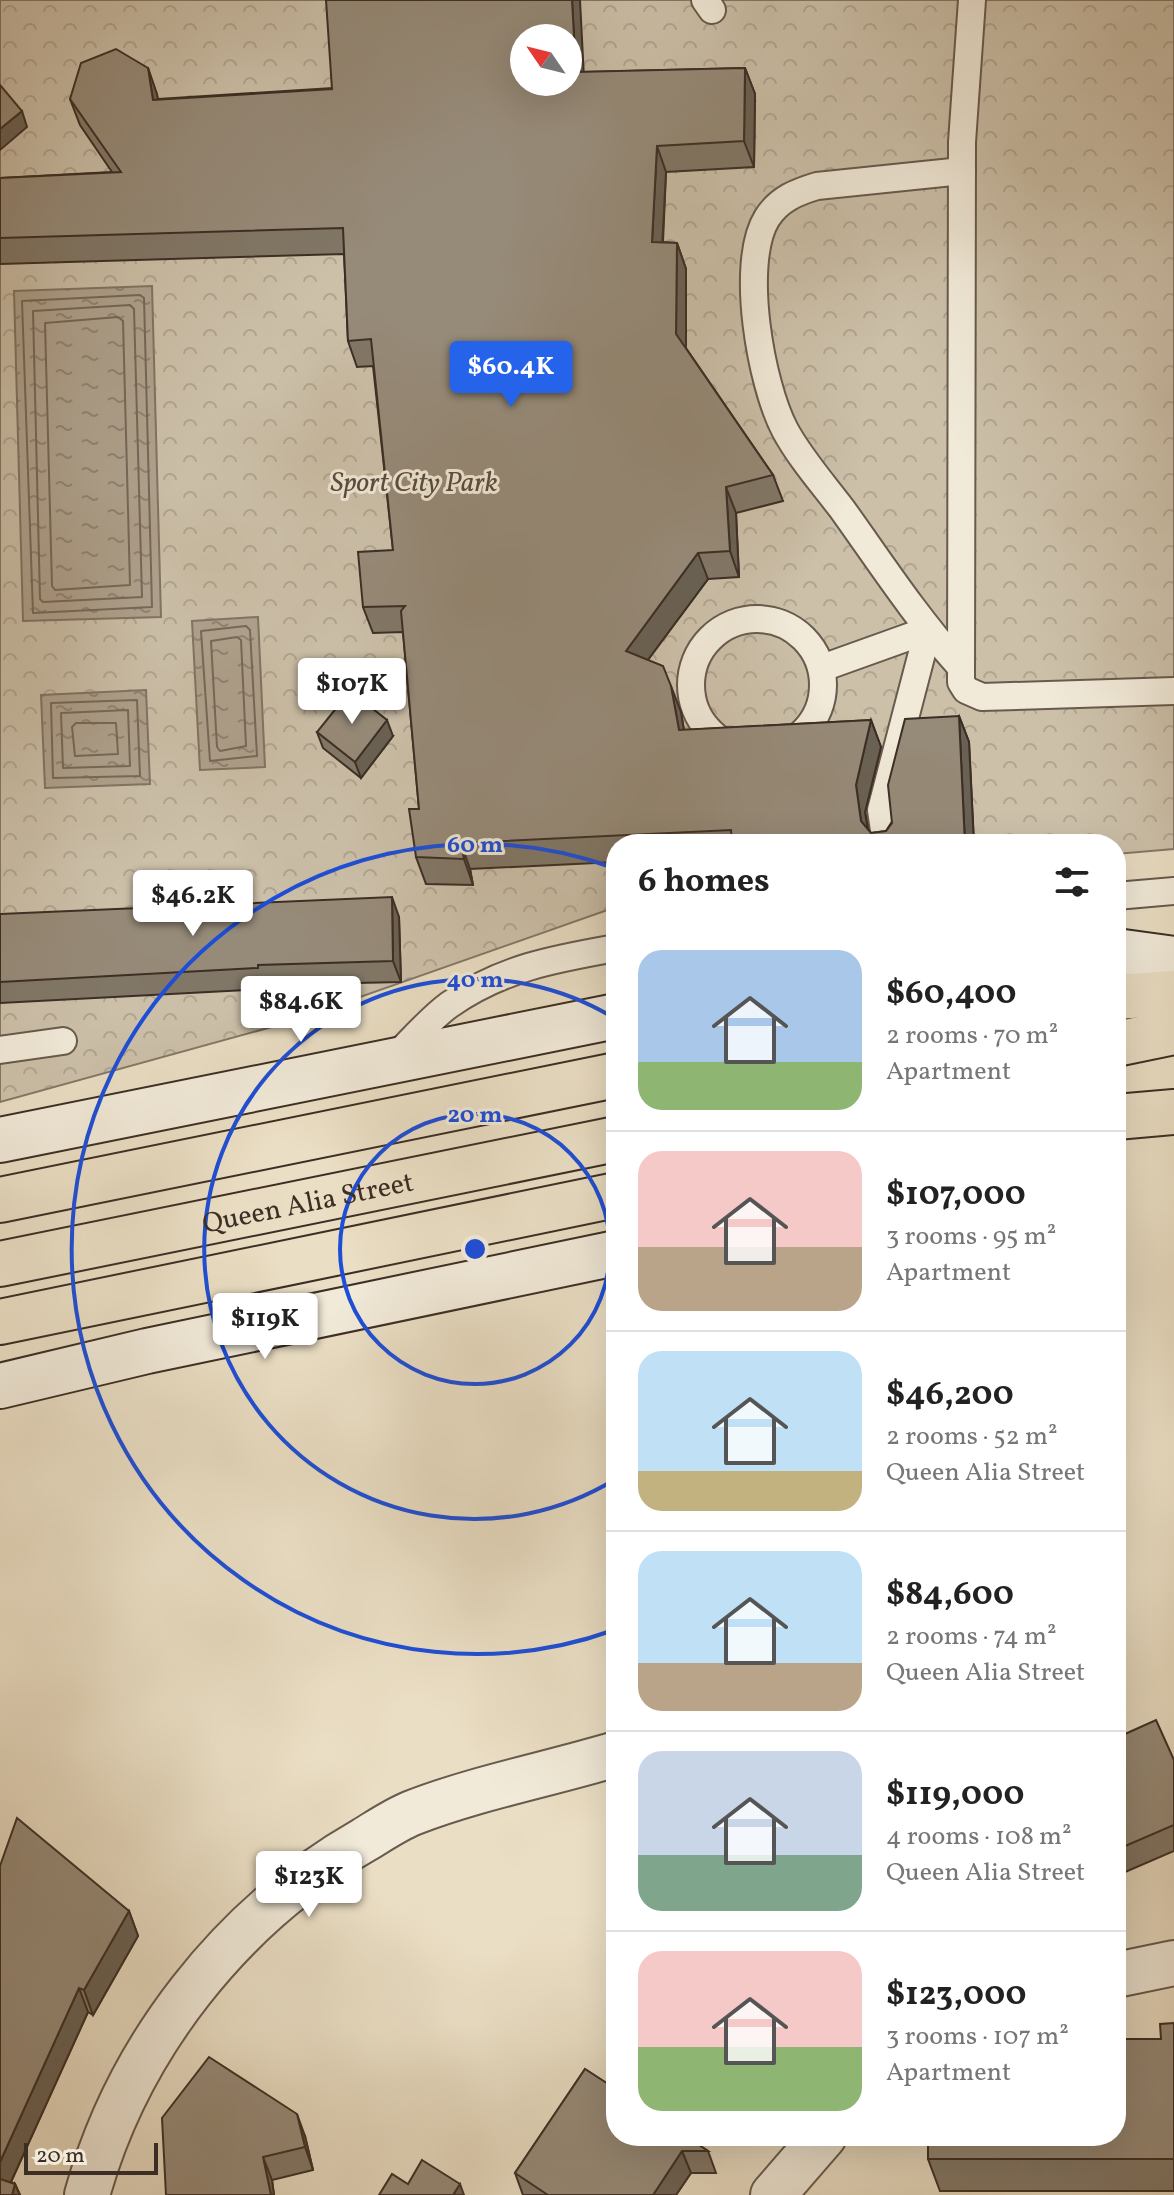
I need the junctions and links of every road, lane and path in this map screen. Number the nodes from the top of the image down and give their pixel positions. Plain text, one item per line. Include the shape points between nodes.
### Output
1 (972, 0) edge
2 (962, 171) junction
3 (928, 630) junction
4 (959, 665) junction
5 (822, 668) junction
6 (1174, 691) edge
7 (885, 834) edge
8 (1174, 891) edge
9 (1126, 895) edge
10 (606, 950) edge
11 (1126, 952) edge
12 (1174, 959) edge
13 (1174, 993) edge
14 (1126, 996) edge
15 (606, 1018) edge
16 (1174, 1032) edge
17 (63, 1041) dead end
18 (1126, 1042) edge
19 (0, 1050) edge
20 (390, 1061) junction
21 (606, 1077) edge
22 (1174, 1112) edge
23 (1126, 1116) edge
24 (0, 1140) edge
25 (606, 1141) edge
26 (598, 1198) edge
27 (0, 1200) edge
28 (606, 1255) edge
29 (0, 1264) edge
30 (0, 1322) edge
31 (0, 1386) edge
32 (606, 1757) edge
33 (1174, 1963) edge
34 (1126, 1973) edge
35 (815, 2146) edge
36 (87, 2195) edge
37 (773, 2195) edge

1 - 2 lane
2 - 3 lane via 799,191 769,215 755,251 762,361 785,430
2 - 4 lane
3 - 4 lane
3 - 5 lane
3 - 7 lane via 881,810
4 - 6 lane via 966,690 982,697
5 - 5 lane via 813,649 780,623 738,622 718,631 703,647 691,688 695,710 724,743 745,751 778,748 806,730 818,712
8 - 9 lane
10 - 20 lane via 533,963 495,978 448,1006
11 - 12 main road
13 - 14 main road
15 - 20 main road
16 - 18 main road
17 - 19 lane
20 - 24 main road
21 - 27 main road
22 - 23 main road
25 - 29 main road, Queen Alia Street
26 - 30 main road, Queen Alia Street
28 - 31 main road
32 - 36 main road via 410,1814 323,1863 246,1927 180,2003 128,2089
33 - 34 main road
35 - 37 main road

